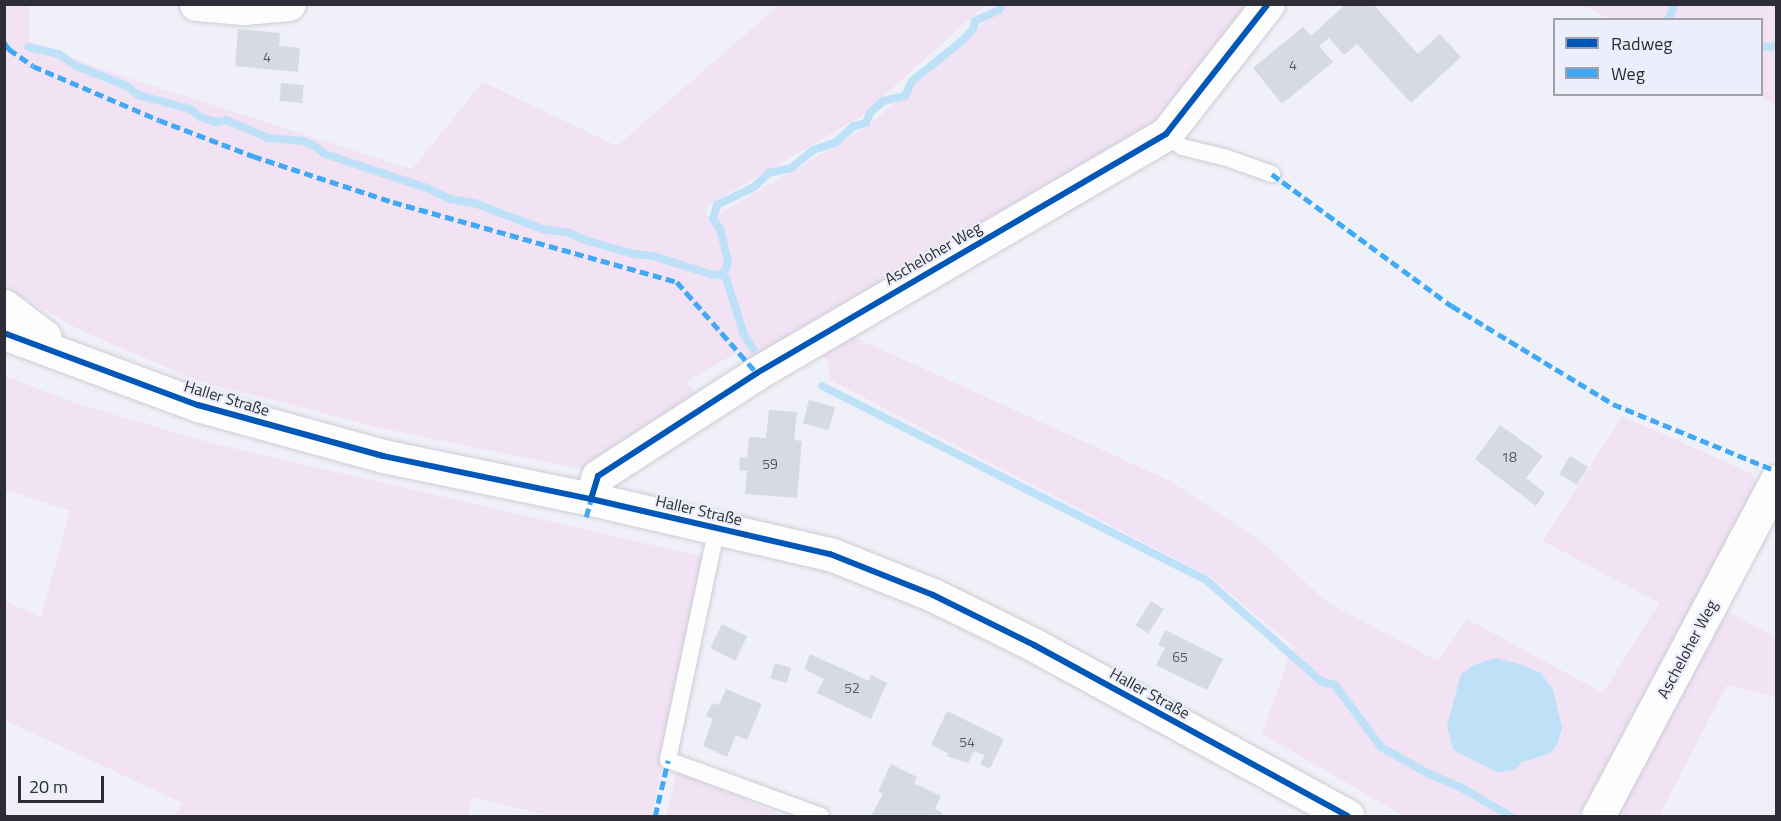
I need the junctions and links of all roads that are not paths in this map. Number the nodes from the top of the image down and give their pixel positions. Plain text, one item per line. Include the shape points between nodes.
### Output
1 (196, 4) edge
2 (289, 4) edge
3 (1268, 4) edge
4 (1166, 134) junction
5 (1272, 174) dead end
6 (4, 306) edge
7 (4, 333) edge
8 (77, 362) junction
9 (1776, 481) edge
10 (591, 499) junction
11 (717, 527) junction
12 (1334, 813) edge
13 (821, 816) edge
14 (1598, 816) edge

1 - 2 street via 244,8
3 - 4 street, Ascheloher Weg
4 - 5 lane via 1182,147
4 - 10 street, Ascheloher Weg via 757,373 598,476
6 - 8 street
7 - 8 street, Haller Straße
8 - 10 street, Haller Straße via 198,405 383,456
9 - 14 street, Ascheloher Weg
10 - 11 street, Haller Straße
11 - 12 street, Haller Straße via 830,554 933,595 1034,645
11 - 13 lane via 668,760

